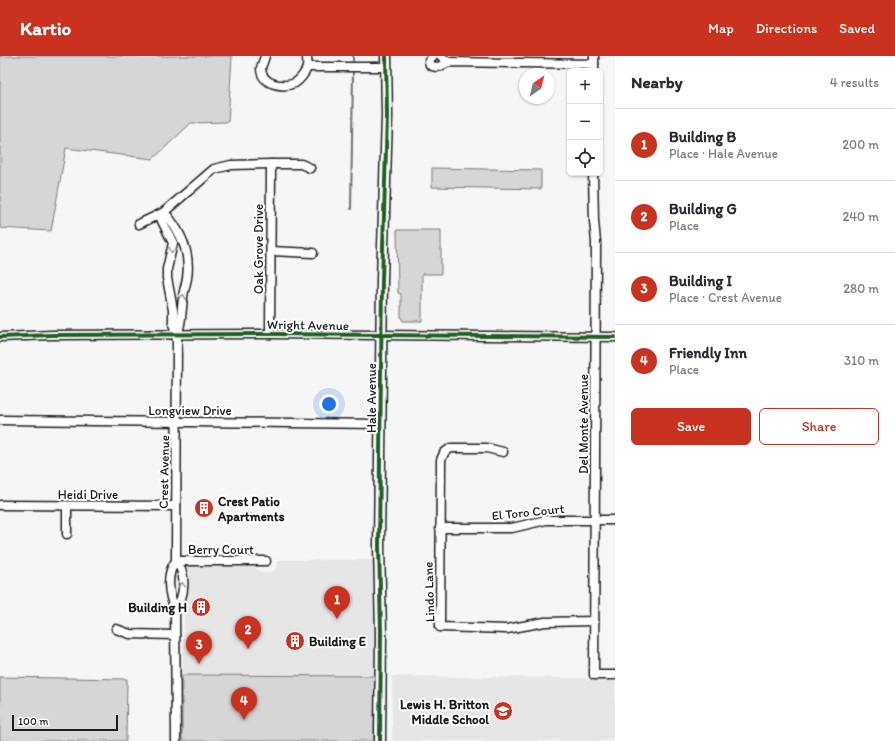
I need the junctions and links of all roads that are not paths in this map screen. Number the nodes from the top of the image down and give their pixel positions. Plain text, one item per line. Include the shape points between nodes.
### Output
1 (265, 56) edge
2 (308, 56) edge
3 (386, 56) edge
4 (433, 56) edge
5 (441, 56) edge
6 (448, 59) edge
7 (594, 64) edge
8 (307, 67) junction
9 (386, 67) junction
10 (271, 164) junction
11 (310, 168) dead end
12 (593, 176) edge
13 (161, 214) junction
14 (138, 224) dead end
15 (270, 251) junction
16 (313, 253) dead end
17 (270, 334) junction
18 (177, 335) junction
19 (382, 336) junction
20 (615, 336) edge
21 (0, 337) edge
22 (596, 337) junction
23 (0, 420) edge
24 (176, 422) junction
25 (381, 424) junction
26 (503, 452) dead end
27 (0, 505) edge
28 (67, 506) junction
29 (176, 506) junction
30 (595, 520) junction
31 (615, 520) edge
32 (440, 528) junction
33 (67, 534) dead end
34 (176, 561) junction
35 (266, 561) dead end
36 (175, 609) junction
37 (594, 621) junction
38 (116, 629) dead end
39 (175, 635) junction
40 (615, 675) edge
41 (176, 741) edge
42 (380, 741) edge

1 - 8 street via 261,68 264,77 271,84 295,82
2 - 8 street
3 - 9 main road, Hale Avenue
4 - 6 street via 429,61 430,65 438,68
5 - 6 street
6 - 7 street
8 - 9 street
9 - 19 main road, Hale Avenue
10 - 11 street via 301,164
10 - 13 street via 231,165 214,169
10 - 15 street, Oak Grove Drive
12 - 22 street, Del Monte Avenue
13 - 14 street
13 -> 18 street, Crest Avenue via 173,243 167,278 173,324
18 -> 13 street, Crest Avenue via 181,326 188,263 181,236 172,222
15 - 16 street
15 - 17 street, Oak Grove Drive
17 - 18 street, Wright Avenue
17 - 19 street, Wright Avenue
18 - 21 street, Wright Avenue
18 - 24 street, Crest Avenue
19 - 22 street, Wright Avenue
19 - 25 main road, Hale Avenue
20 - 22 street, Wright Avenue
22 - 30 street, Del Monte Avenue
23 - 24 street, Longview Drive
24 - 25 street, Longview Drive
24 - 29 street, Crest Avenue
25 - 42 main road, Hale Avenue
26 - 32 street, Lindo Lane via 487,448 451,448 444,452 441,460
27 - 28 street, Heidi Drive
28 - 29 street, Heidi Drive
28 - 33 street
29 - 34 street, Crest Avenue
30 - 31 street, El Toro Court
30 - 32 street, El Toro Court via 546,520 512,528
30 - 37 street, Del Monte Avenue
32 - 37 street, Lindo Lane via 440,627 507,629 545,622
34 - 35 street, Berry Court
34 - 36 street, Crest Avenue via 170,574 169,585
36 -> 34 street, Crest Avenue via 182,595 183,582 180,566
36 - 39 street, Crest Avenue
37 - 40 street, Del Monte Avenue via 594,675
38 - 39 street via 130,634
39 - 41 street, Crest Avenue

